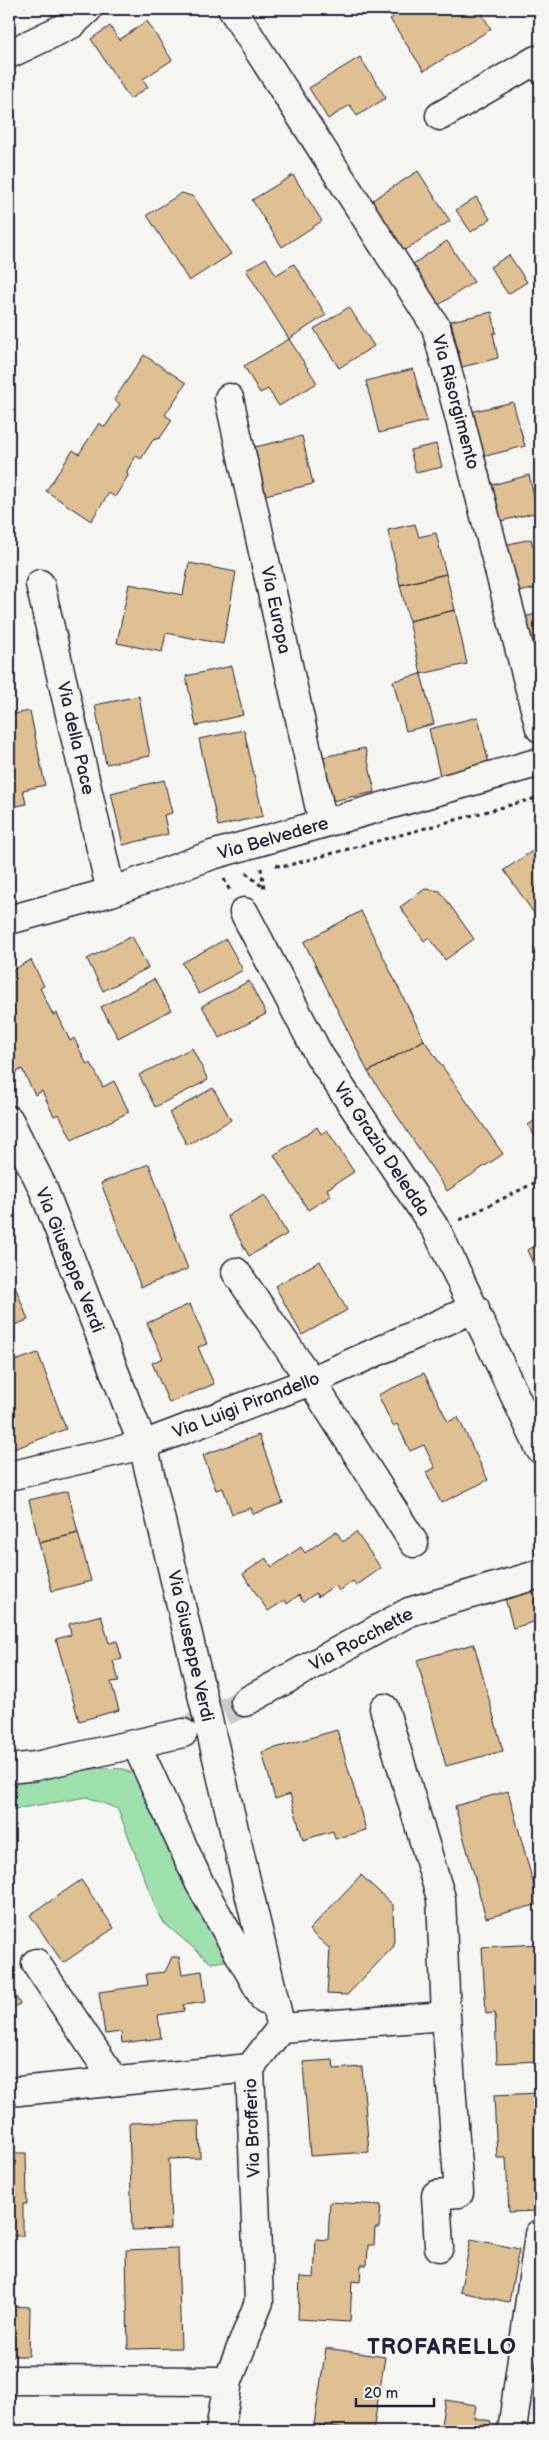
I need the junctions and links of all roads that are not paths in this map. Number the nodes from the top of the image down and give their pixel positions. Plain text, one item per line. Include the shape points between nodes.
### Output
1 (88, 9) edge
2 (232, 9) edge
3 (9, 54) edge
4 (540, 68) edge
5 (440, 116) dead end
6 (229, 398) dead end
7 (40, 584) dead end
8 (540, 728) edge
9 (540, 762) edge
10 (323, 823) junction
11 (111, 892) junction
12 (244, 912) road end
13 (9, 920) edge
14 (9, 1120) edge
15 (236, 1272) dead end
16 (475, 1308) junction
17 (311, 1381) junction
18 (143, 1445) junction
19 (540, 1449) edge
20 (9, 1476) edge
21 (414, 1543) dead end
22 (540, 1574) edge
23 (246, 1702) tunnel mouth
24 (384, 1708) dead end
25 (183, 1733) tunnel mouth
26 (136, 1744) junction
27 (9, 1769) edge
28 (36, 1963) dead end
29 (446, 2016) junction
30 (281, 2028) junction
31 (250, 2068) junction
32 (115, 2081) junction
33 (9, 2092) edge
34 (539, 2234) dead end
35 (438, 2247) dead end
36 (9, 2380) edge
37 (228, 2381) junction
38 (220, 2431) edge
39 (512, 2431) edge

1 - 3 street via 72,24
2 - 8 street, Via Risorgimento via 436,327
4 - 5 street via 536,60
6 - 10 street, Via Europa
7 - 11 street, Via della Pace
9 - 10 street, Via Belvedere
10 - 11 street, Via Belvedere via 212,856
11 - 13 street, Via Belvedere
12 - 16 street, Via Grazia Deledda via 319,1055 437,1231
14 - 18 street, Via Giuseppe Verdi via 42,1186
15 - 17 street
16 - 17 street, Via Luigi Pirandello
16 - 19 street, Via Grazia Deledda
17 - 18 street, Via Luigi Pirandello
17 - 21 street
18 - 20 street, Via Luigi Pirandello
18 - 30 street, Via Giuseppe Verdi
22 - 23 street, Via Rocchette via 409,1612
24 - 29 street via 441,1898
25 - 26 street
26 - 27 street
26 - 30 street via 200,1884
28 - 32 street
29 - 30 street
29 - 35 street via 459,2193 436,2195
30 - 31 street, Via Brofferio
31 - 32 street
31 - 37 street, Via Brofferio via 259,2302
32 - 33 street
34 - 39 street
36 - 37 street
37 - 38 street, Via Brofferio

